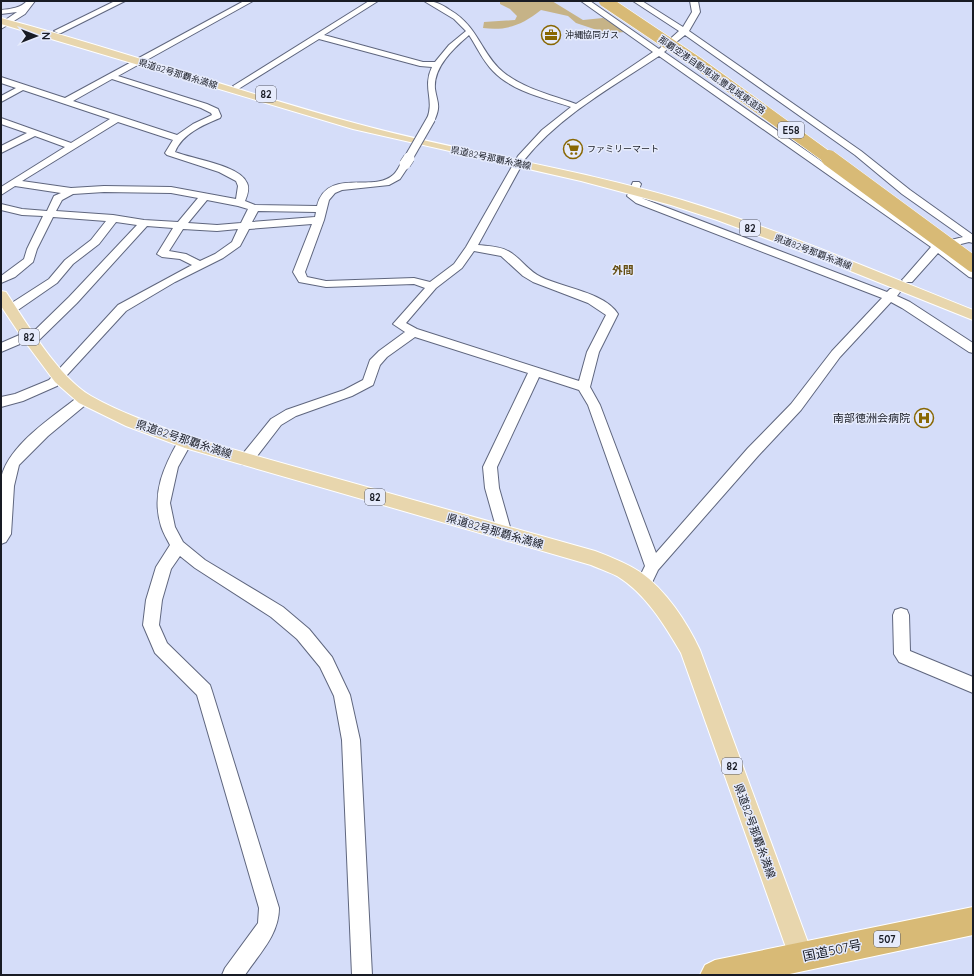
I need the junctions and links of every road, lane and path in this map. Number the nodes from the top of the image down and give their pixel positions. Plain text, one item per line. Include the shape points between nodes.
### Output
1 (121, 1) edge
2 (249, 1) edge
3 (374, 1) edge
4 (428, 1) edge
5 (585, 1) edge
6 (605, 1) edge
7 (617, 1) edge
8 (637, 1) edge
9 (694, 1) edge
10 (30, 3) edge
11 (1, 13) edge
12 (6, 22) edge
13 (470, 31) junction
14 (684, 31) junction
15 (58, 32) junction
16 (317, 36) junction
17 (659, 52) junction
18 (141, 60) junction
19 (437, 65) junction
20 (111, 76) junction
21 (1, 80) edge
22 (237, 86) junction
23 (23, 87) junction
24 (1, 99) edge
25 (66, 101) junction
26 (578, 107) junction
27 (118, 118) junction
28 (1, 120) edge
29 (34, 133) junction
30 (180, 138) junction
31 (71, 146) junction
32 (1, 150) edge
33 (520, 161) junction
34 (14, 183) junction
35 (635, 188) junction
36 (71, 191) junction
37 (1, 192) edge
38 (205, 196) junction
39 (240, 203) junction
40 (1, 207) edge
41 (254, 208) junction
42 (321, 209) junction
43 (50, 214) junction
44 (113, 218) junction
45 (319, 220) junction
46 (144, 224) junction
47 (180, 226) junction
48 (245, 226) junction
49 (972, 242) edge
50 (471, 247) junction
51 (937, 247) junction
52 (973, 264) edge
53 (200, 265) junction
54 (973, 275) edge
55 (1, 280) edge
56 (904, 283) junction
57 (432, 286) junction
58 (1, 296) edge
59 (889, 297) junction
60 (973, 306) edge
61 (11, 310) junction
62 (973, 315) edge
63 (412, 332) junction
64 (30, 338) junction
65 (1, 348) edge
66 (973, 349) edge
67 (535, 371) junction
68 (60, 378) junction
69 (584, 387) junction
70 (84, 399) junction
71 (1, 402) edge
72 (185, 442) junction
73 (246, 460) junction
74 (505, 534) junction
75 (1, 538) edge
76 (178, 546) junction
77 (653, 566) junction
78 (643, 586) junction
79 (901, 615) dead end
80 (973, 684) edge
81 (973, 921) edge
82 (801, 956) junction
83 (232, 975) edge
84 (362, 975) edge
85 (715, 975) edge

1 - 15 street
2 - 18 street
3 - 16 street
4 - 13 street via 453,15
5 - 17 street
6 - 52 highway, 那覇空港自動車道;豊見城東道路 / E58, bridge via 840,165
7 - 49 highway, 那覇空港自動車道;豊見城東道路 / E58
8 - 14 street
9 - 14 street via 694,18
10 - 11 street via 17,10
10 - 12 street
11 - 12 main road, 県道82号那覇糸満線 / 82
12 - 15 main road, 県道82号那覇糸満線 / 82
12 - 18 main road, 県道82号那覇糸満線 / 82
13 - 19 street via 443,55
13 - 26 street via 490,63 502,75
14 - 17 street
14 - 49 street via 858,153
15 - 18 main road, 県道82号那覇糸満線 / 82
16 - 19 street via 424,64
16 - 22 street
17 - 26 street
17 - 51 street
18 - 20 street
18 - 22 main road, 県道82号那覇糸満線 / 82
18 - 33 main road, 県道82号那覇糸満線 / 82 via 357,127
19 - 42 street, bridge via 431,82 436,108 397,177 386,183 340,187 331,191
20 - 25 street
20 - 30 street via 215,111 217,116 197,124
21 - 23 street
22 - 33 main road, 県道82号那覇糸満線 / 82 via 362,122
23 - 24 street
23 - 25 street
25 - 27 street
26 - 33 street via 547,130
27 - 30 street
27 - 31 street
28 - 29 street
29 - 31 street
29 - 32 street
30 - 39 street via 170,153 240,177 243,184
31 - 34 street
33 - 35 main road, 県道82号那覇糸満線 / 82
33 - 50 street
34 - 36 street
34 - 37 street
35 - 56 main road, 県道82号那覇糸満線 / 82
35 - 59 street via 632,196 640,201
36 - 38 street via 148,189
36 - 43 street via 58,198
38 - 39 street
38 - 47 street
39 - 41 street
40 - 43 street
41 - 42 street
41 - 48 street
42 - 45 street
43 - 44 street
43 - 55 street via 29,260
44 - 46 street
44 - 61 street via 95,242 69,262 53,281
45 - 48 street
45 - 57 street via 299,272 303,280 326,284 414,281
46 - 47 street
46 - 64 street via 73,300
47 - 48 street
47 - 53 street via 162,254 182,256
48 - 53 street via 236,244
49 - 51 street
50 - 57 street via 458,266
50 - 69 street via 503,252 527,274 582,295 612,314 593,352
51 - 54 street
51 - 56 street
53 - 68 street via 122,308
56 - 59 street
56 - 60 main road, 県道82号那覇糸満線 / 82
56 - 62 main road, 県道82号那覇糸満線 / 82
57 - 63 street via 399,324
58 - 61 main road, 県道82号那覇糸満線 / 82
59 - 66 street via 906,305
59 - 77 street via 836,354 796,407
61 - 64 main road, 県道82号那覇糸満線 / 82
63 - 67 street
63 - 73 street via 374,363 369,382 348,393 291,413 276,422
64 - 65 street
64 - 68 main road, 県道82号那覇糸満線 / 82
67 - 69 street
67 - 74 street via 490,467 492,488
68 - 70 main road, 県道82号那覇糸満線 / 82
68 - 71 street via 18,398
69 - 77 street via 594,405
70 - 72 main road, 県道82号那覇糸満線 / 82 via 132,422
70 - 75 street via 21,453 10,469 4,534
72 - 73 main road, 県道82号那覇糸満線 / 82
72 - 76 street via 170,467 163,503 168,527
73 - 74 main road, 県道82号那覇糸満線 / 82
74 - 78 main road, 県道82号那覇糸満線 / 82 via 594,559 624,572
76 - 83 street via 164,567 154,600 152,626 161,648 204,691 269,908 266,928
76 - 84 street via 200,564 277,612 303,634 326,662 342,695 351,740
77 - 78 street
78 - 82 main road, 県道82号那覇糸満線 / 82 via 670,616 690,650
79 - 80 street via 902,654 905,657
81 - 82 highway, 国道507号 / 507
82 - 85 highway, 国道507号 / 507

